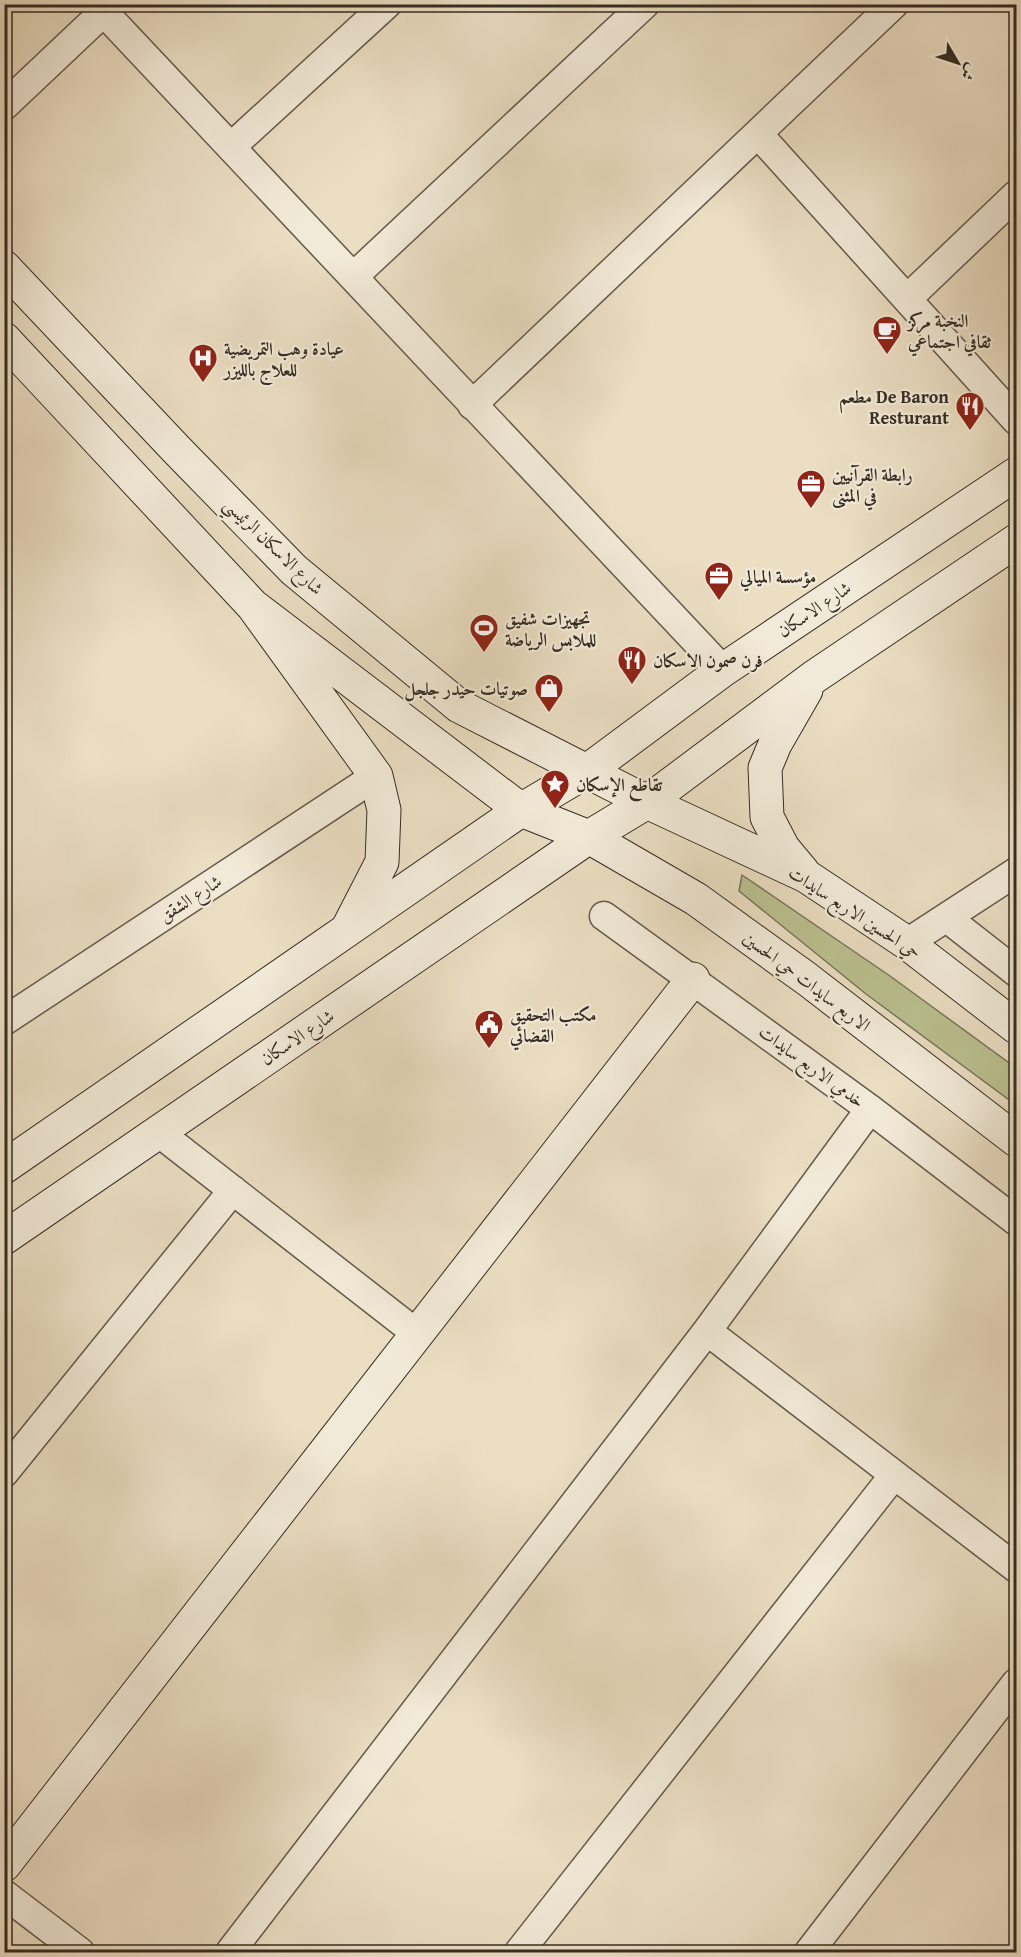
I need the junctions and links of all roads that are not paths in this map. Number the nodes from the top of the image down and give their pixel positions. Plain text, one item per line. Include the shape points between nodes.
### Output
1 (387, 4) edge
2 (645, 4) edge
3 (894, 4) edge
4 (104, 7) edge
5 (4, 106) edge
6 (759, 135) junction
7 (231, 147) junction
8 (1017, 195) edge
9 (4, 267) edge
10 (354, 277) junction
11 (907, 299) junction
12 (4, 339) edge
13 (472, 405) junction
14 (1017, 420) edge
15 (1017, 474) edge
16 (1017, 541) edge
17 (253, 606) junction
18 (723, 670) junction
19 (814, 677) junction
20 (587, 771) junction
21 (375, 776) junction
22 (647, 802) junction
23 (522, 810) junction
24 (589, 837) junction
25 (1017, 872) edge
26 (806, 876) junction
27 (604, 916) dead end
28 (947, 918) junction
29 (346, 932) junction
30 (907, 943) junction
31 (1017, 972) edge
32 (693, 979) junction
33 (4, 1021) edge
34 (1017, 1027) edge
35 (870, 1109) junction
36 (158, 1132) junction
37 (1017, 1140) edge
38 (4, 1167) edge
39 (233, 1190) junction
40 (1017, 1221) edge
41 (4, 1238) edge
42 (707, 1331) junction
43 (416, 1333) junction
44 (4, 1473) edge
45 (894, 1474) junction
46 (1017, 1568) edge
47 (1017, 1683) edge
48 (4, 1865) edge
49 (4, 1894) edge
50 (80, 1953) edge
51 (230, 1953) edge
52 (519, 1953) edge
53 (809, 1953) edge

1 - 7 street
2 - 10 street
3 - 6 street
4 - 5 street
4 - 7 street
6 - 11 street
6 - 13 street
7 - 10 street
8 - 11 street
9 - 20 street, شارع الاسكان الرئيسي via 294,570 459,706
10 - 13 street
11 - 14 street
12 - 17 street
13 - 18 street
15 - 18 street, شارع الاسكان
16 - 19 street
17 - 21 street
17 - 23 street, الاربع سايدات حي الحسين
18 - 20 street, شارع الاسكان
19 - 22 street
19 - 26 street via 765,768 767,817 783,848
20 - 22 street, شارع الاسكان الرئيسي
20 - 23 street, شارع الاسكان
21 - 29 street via 384,810 382,862
21 - 33 street, شارع الشقق
22 - 24 street, شارع الاسكان
22 - 26 street, حي الحسين الاربع سايدات
23 - 24 street, الاربع سايدات حي الحسين
23 - 29 street
24 - 36 street, شارع الاسكان
24 - 37 street, الاربع سايدات حي الحسين via 696,899
25 - 28 street
26 - 30 street, حي الحسين الاربع سايدات
27 - 32 street, خدمي الاربع سايدات
28 - 30 street
28 - 31 street
29 - 38 street
30 - 34 street, حي الحسين الاربع سايدات
32 - 35 street, خدمي الاربع سايدات
32 - 43 street
35 - 40 street, خدمي الاربع سايدات
35 - 42 street
36 - 39 street
36 - 41 street, شارع الاسكان
39 - 43 street
39 - 44 street
42 - 45 street
42 - 51 street
43 - 48 street
45 - 46 street
45 - 52 street
47 - 53 street
49 - 50 street

